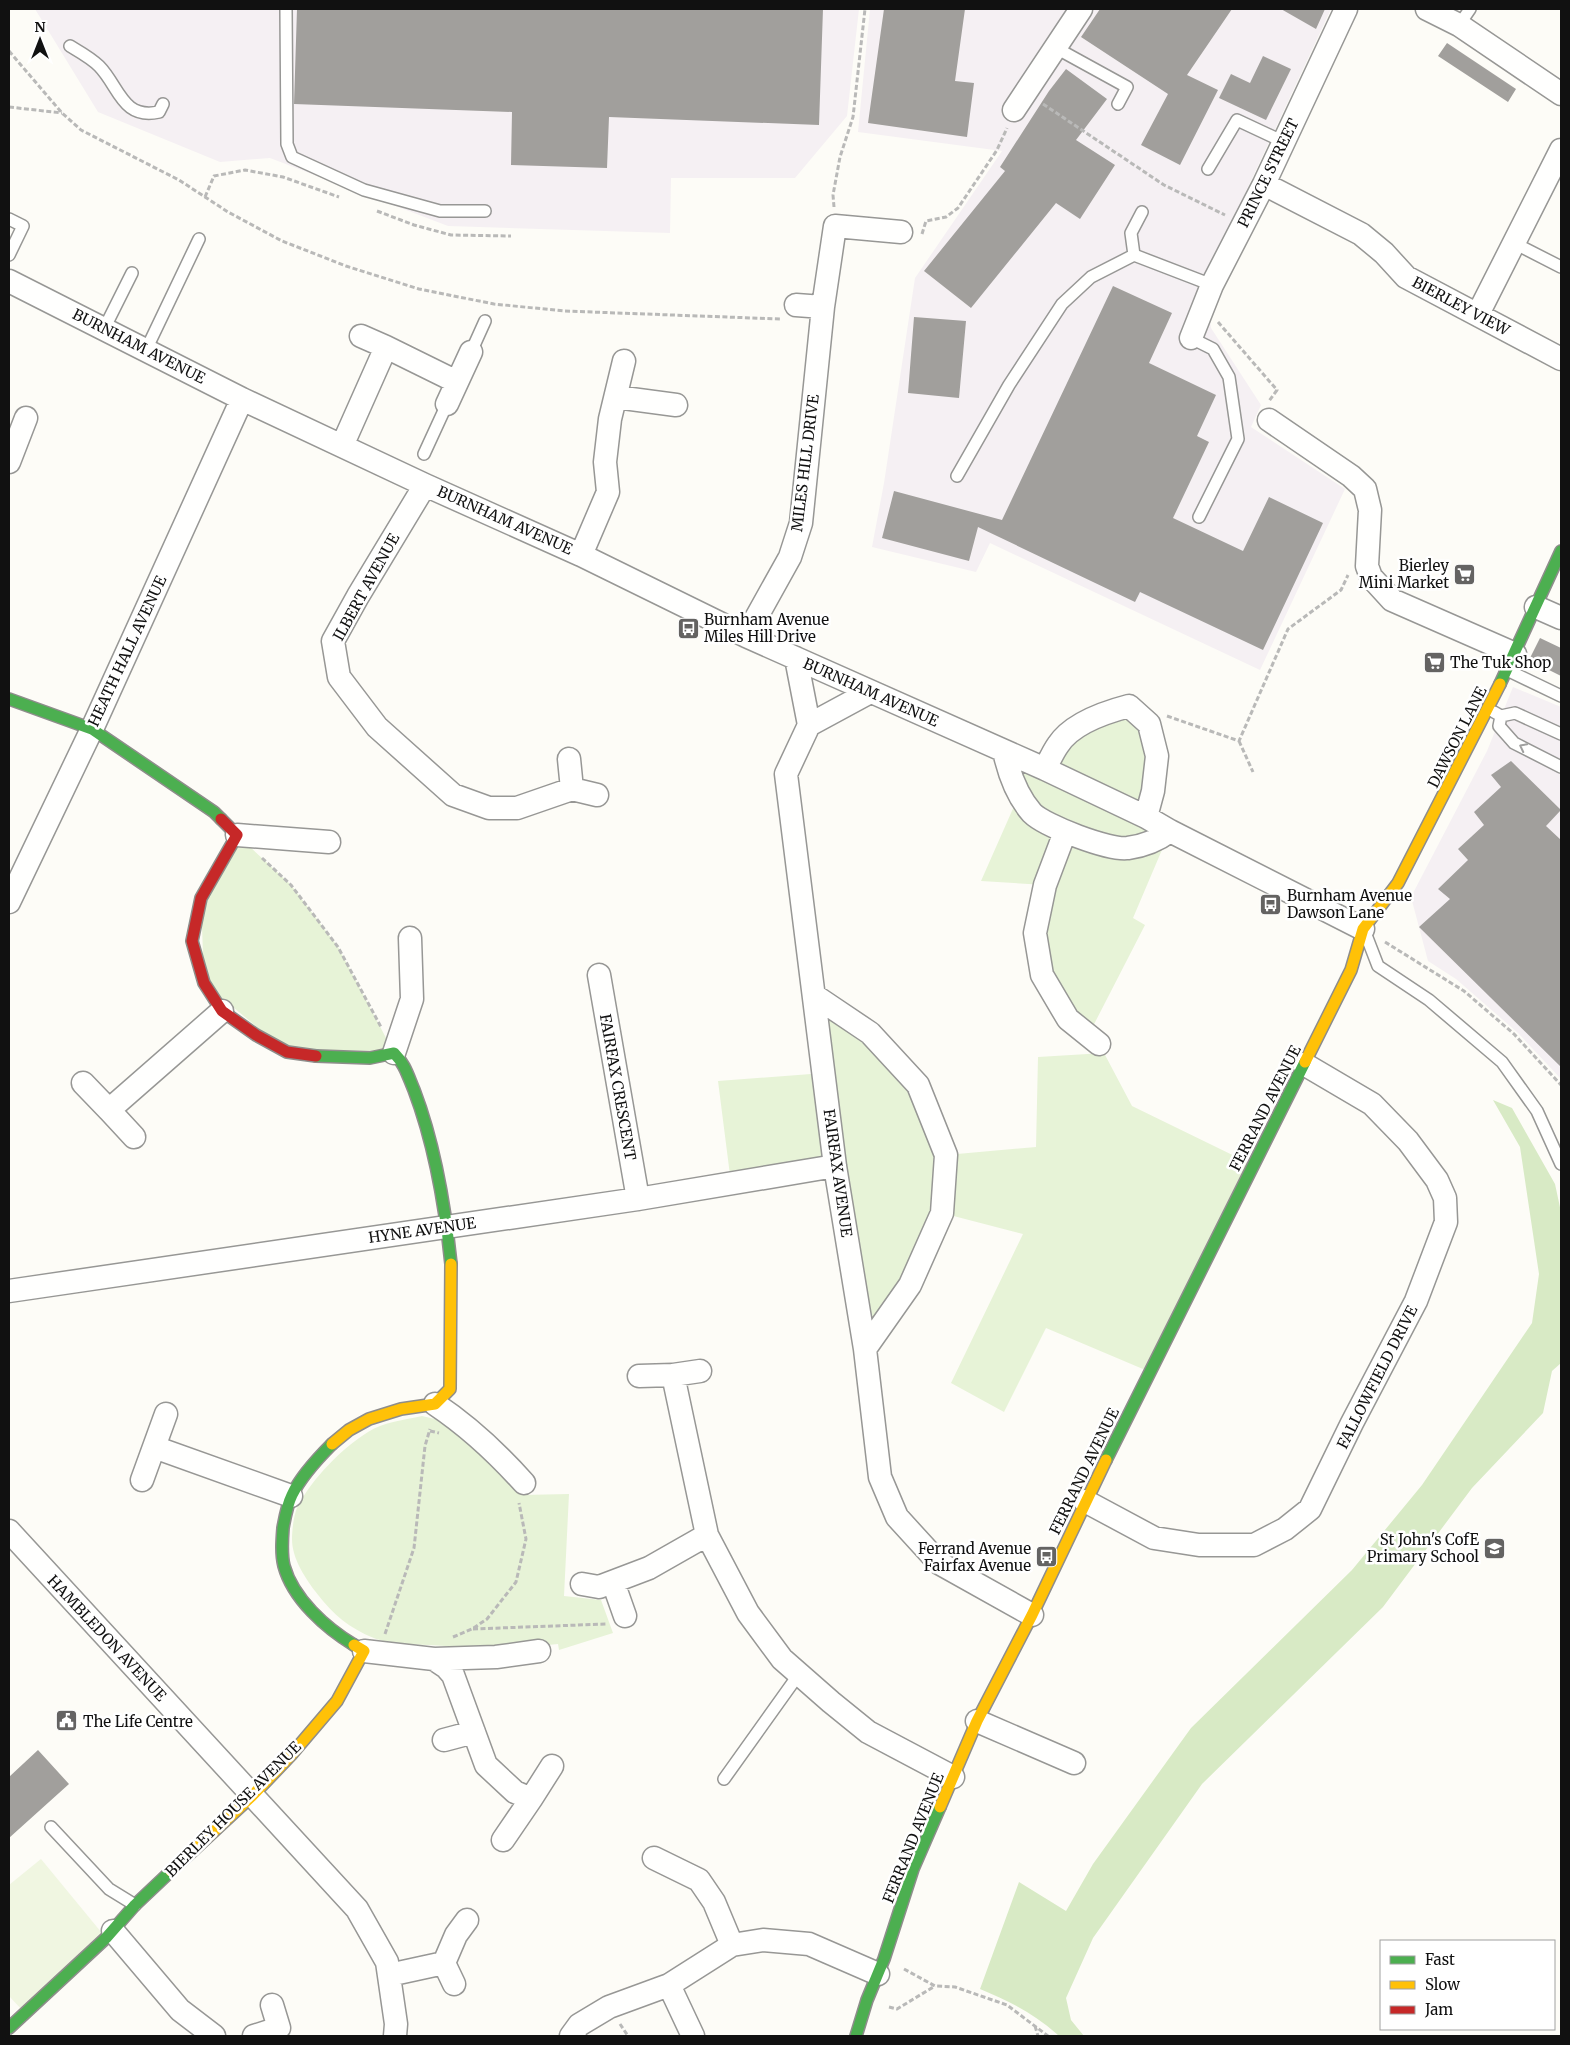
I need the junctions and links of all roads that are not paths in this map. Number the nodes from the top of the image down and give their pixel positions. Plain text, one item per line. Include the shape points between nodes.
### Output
1 (286, 9) edge
2 (1081, 9) edge
3 (1346, 9) edge
4 (1427, 9) edge
5 (1464, 17) edge
6 (70, 46) dead end
7 (1056, 48) junction
8 (1561, 94) edge
9 (1020, 101) road end
10 (163, 104) dead end
11 (1118, 104) dead end
12 (1284, 142) junction
13 (1561, 150) edge
14 (1208, 169) dead end
15 (1554, 183) edge
16 (1264, 184) junction
17 (484, 211) dead end
18 (1142, 212) dead end
19 (9, 219) edge
20 (900, 232) road end
21 (199, 239) dead end
22 (1514, 243) junction
23 (9, 255) edge
24 (1134, 255) junction
25 (1561, 267) edge
26 (132, 273) dead end
27 (9, 281) edge
28 (1212, 285) junction
29 (823, 307) junction
30 (790, 312) road end
31 (1478, 314) junction
32 (485, 321) dead end
33 (104, 329) junction
34 (361, 336) dead end
35 (1191, 338) joint
36 (386, 347) junction
37 (146, 350) junction
38 (471, 352) joint
39 (1561, 359) edge
40 (624, 361) dead end
41 (457, 382) junction
42 (616, 397) junction
43 (242, 398) junction
44 (447, 404) joint
45 (676, 405) dead end
46 (1268, 420) road end
47 (18, 426) edge
48 (342, 446) junction
49 (424, 454) dead end
50 (9, 462) edge
51 (957, 476) dead end
52 (426, 485) junction
53 (1199, 518) dead end
54 (1561, 551) edge
55 (581, 555) junction
56 (1536, 607) junction
57 (1561, 618) edge
58 (746, 636) junction
59 (796, 658) junction
60 (1511, 662) junction
61 (870, 692) junction
62 (1561, 696) edge
63 (9, 699) edge
64 (1489, 710) junction
65 (1501, 716) junction
66 (809, 725) junction
67 (92, 729) junction
68 (1561, 734) edge
69 (1004, 751) junction
70 (569, 759) dead end
71 (1561, 767) edge
72 (1045, 769) junction
73 (572, 789) junction
74 (597, 795) dead end
75 (1146, 817) junction
76 (1170, 831) junction
77 (1065, 832) junction
78 (238, 835) junction
79 (329, 842) dead end
80 (9, 902) edge
81 (1363, 929) junction
82 (410, 938) dead end
83 (599, 974) dead end
84 (815, 996) junction
85 (222, 1011) junction
86 (1099, 1044) dead end
87 (394, 1053) junction
88 (1304, 1064) junction
89 (82, 1082) dead end
90 (108, 1110) junction
91 (134, 1137) dead end
92 (1561, 1164) edge
93 (835, 1166) junction
94 (638, 1199) junction
95 (447, 1226) junction
96 (9, 1291) edge
97 (865, 1349) junction
98 (700, 1371) dead end
99 (639, 1376) dead end
100 (673, 1376) junction
101 (435, 1404) junction
102 (166, 1414) dead end
103 (154, 1447) junction
104 (142, 1480) dead end
105 (521, 1490) road end
106 (291, 1496) junction
107 (1085, 1501) junction
108 (9, 1531) edge
109 (707, 1535) junction
110 (613, 1582) junction
111 (582, 1584) dead end
112 (1032, 1615) junction
113 (625, 1616) road end
114 (539, 1651) dead end
115 (370, 1652) junction
116 (434, 1660) junction
117 (799, 1674) junction
118 (977, 1721) junction
119 (474, 1732) junction
120 (444, 1740) dead end
121 (1074, 1763) dead end
122 (552, 1766) dead end
123 (953, 1777) junction
124 (724, 1779) dead end
125 (252, 1796) junction
126 (531, 1799) junction
127 (51, 1827) dead end
128 (503, 1840) dead end
129 (654, 1858) dead end
130 (135, 1905) junction
131 (467, 1920) dead end
132 (112, 1931) junction
133 (732, 1945) junction
134 (444, 1963) junction
135 (881, 1966) junction
136 (389, 1975) junction
137 (454, 1984) dead end
138 (669, 1985) junction
139 (272, 2005) dead end
140 (9, 2028) edge
141 (214, 2036) edge
142 (254, 2036) edge
143 (396, 2036) edge
144 (571, 2036) edge
145 (693, 2036) edge
146 (856, 2036) edge

1 - 17 lane via 287,144 292,157 364,190 440,211
2 - 7 street
3 - 12 street, PRINCE STREET
4 - 5 street
5 - 8 street
6 - 10 lane via 100,67 126,106 151,114 159,112
7 - 9 street
7 - 11 lane via 1126,87
12 - 14 lane via 1237,120
12 - 16 street, PRINCE STREET
13 - 15 street
15 - 22 street
16 - 28 street, PRINCE STREET
16 - 31 street, BIERLEY VIEW via 1361,234 1406,277
18 - 24 lane via 1130,234
19 - 23 lane via 23,226
20 - 29 street, MILES HILL DRIVE via 835,226
21 - 37 lane
22 - 25 lane
22 - 31 street
24 - 28 lane
24 - 51 lane via 1091,277 1062,304 1009,385
26 - 33 lane
27 - 33 street, BURNHAM AVENUE
28 - 35 street, PRINCE STREET
29 - 30 street
29 - 58 street, MILES HILL DRIVE via 801,523 790,557
31 - 39 street, BIERLEY VIEW
32 - 38 lane
33 - 37 street, BURNHAM AVENUE
34 - 36 street
35 - 53 lane via 1212,349 1229,377 1238,439
36 - 41 street
36 - 48 street
37 - 43 street, BURNHAM AVENUE
38 - 41 street
40 - 42 street
41 - 44 street
42 - 45 street
42 - 55 street via 604,462 608,492
43 - 48 street, BURNHAM AVENUE
43 - 67 street, HEATH HALL AVENUE
44 - 49 lane
46 - 60 street via 1365,489 1370,510 1368,566 1372,577 1392,600
47 - 50 street
48 - 52 street, BURNHAM AVENUE
52 - 55 street, BURNHAM AVENUE
52 - 73 street, ILBERT AVENUE via 333,641 339,677 377,727 453,795 489,808 517,808
54 - 56 street, DAWSON LANE
55 - 58 street, BURNHAM AVENUE
56 - 57 street
56 - 60 street, DAWSON LANE
58 - 59 street, BURNHAM AVENUE
59 - 61 street, BURNHAM AVENUE
59 - 66 street
60 - 62 lane
60 - 64 street, DAWSON LANE
61 - 66 street
61 - 69 street, BURNHAM AVENUE
63 - 67 street
64 - 65 lane
64 - 81 street, DAWSON LANE via 1398,882
65 - 68 lane via 1515,713
71 -> 65 lane via 1514,743 1499,726
66 - 84 street, FAIRFAX AVENUE via 786,774
67 - 78 street via 214,812
67 - 80 street, HEATH HALL AVENUE
69 - 72 street, BURNHAM AVENUE
69 - 77 street via 1019,795 1034,815
70 - 73 street
72 - 75 street, BURNHAM AVENUE
72 - 75 street via 1059,743 1080,724 1129,706 1149,724 1157,756
73 - 74 street
75 - 76 street, BURNHAM AVENUE
76 - 77 street via 1158,840 1126,848
76 - 81 street, BURNHAM AVENUE
77 - 86 street via 1045,885 1035,932 1042,975 1068,1019
78 - 79 street
78 - 85 street via 201,898 192,940 204,984
81 - 88 street, FERRAND AVENUE via 1351,970
81 - 92 lane via 1378,966 1429,1000 1502,1062 1537,1111
82 - 87 street via 412,999
83 - 94 street, FAIRFAX CRESCENT
84 - 93 street, FAIRFAX AVENUE
84 - 97 street via 870,1033 918,1085 946,1155 942,1213 910,1285
85 - 87 street via 287,1052 370,1058
85 - 90 street
87 - 95 street via 403,1062 427,1124
88 - 107 street, FERRAND AVENUE
88 - 107 street, FALLOWFIELD DRIVE via 1372,1104 1408,1140 1437,1180 1445,1198 1446,1222 1416,1301 1310,1509 1285,1529 1254,1545 1199,1545 1154,1538
89 - 90 street
90 - 91 street
93 - 94 street, HYNE AVENUE
93 - 97 street, FAIRFAX AVENUE
94 - 95 street, HYNE AVENUE
95 - 96 street, HYNE AVENUE
95 - 101 street via 452,1270 450,1389
97 - 112 street, FAIRFAX AVENUE via 880,1477 897,1517 938,1563
98 - 100 street
99 - 100 street
100 - 109 street
101 - 105 street via 455,1417 507,1464
101 - 106 street via 401,1407 348,1430 317,1462
102 - 103 street
103 - 104 street
103 - 106 street
106 - 115 street via 281,1539 286,1572 303,1600 328,1627
107 - 112 street, FERRAND AVENUE
108 - 125 street, HAMBLEDON AVENUE
109 - 110 street via 649,1568
109 - 117 street via 748,1613 782,1659
110 - 111 street via 599,1587
110 - 113 street
112 - 118 street, FERRAND AVENUE
114 - 116 street
115 - 116 street
115 - 125 street, BIERLEY HOUSE AVENUE via 337,1701
116 - 119 street via 453,1675
117 - 123 street via 868,1732
117 - 124 lane
118 - 121 street
118 - 123 street, FERRAND AVENUE
119 - 120 street
119 - 126 street via 486,1765 515,1792
122 - 126 street
123 - 135 street, FERRAND AVENUE via 914,1869
125 - 130 street, BIERLEY HOUSE AVENUE
125 - 136 street, HAMBLEDON AVENUE via 357,1909 387,1962
126 - 128 street
127 - 130 lane via 109,1889
129 - 133 street via 699,1880 714,1902
130 - 132 street, BIERLEY HOUSE AVENUE
131 - 134 street via 456,1935
132 - 140 street, BIERLEY HOUSE AVENUE
132 - 141 street via 180,2010
133 - 135 street via 764,1940 809,1944
133 - 138 street
134 - 136 street
134 - 137 street
135 - 146 street, FERRAND AVENUE
136 - 143 street, HAMBLEDON AVENUE
138 - 144 street via 609,2007 579,2026
138 - 145 street
139 - 142 street via 279,2028

